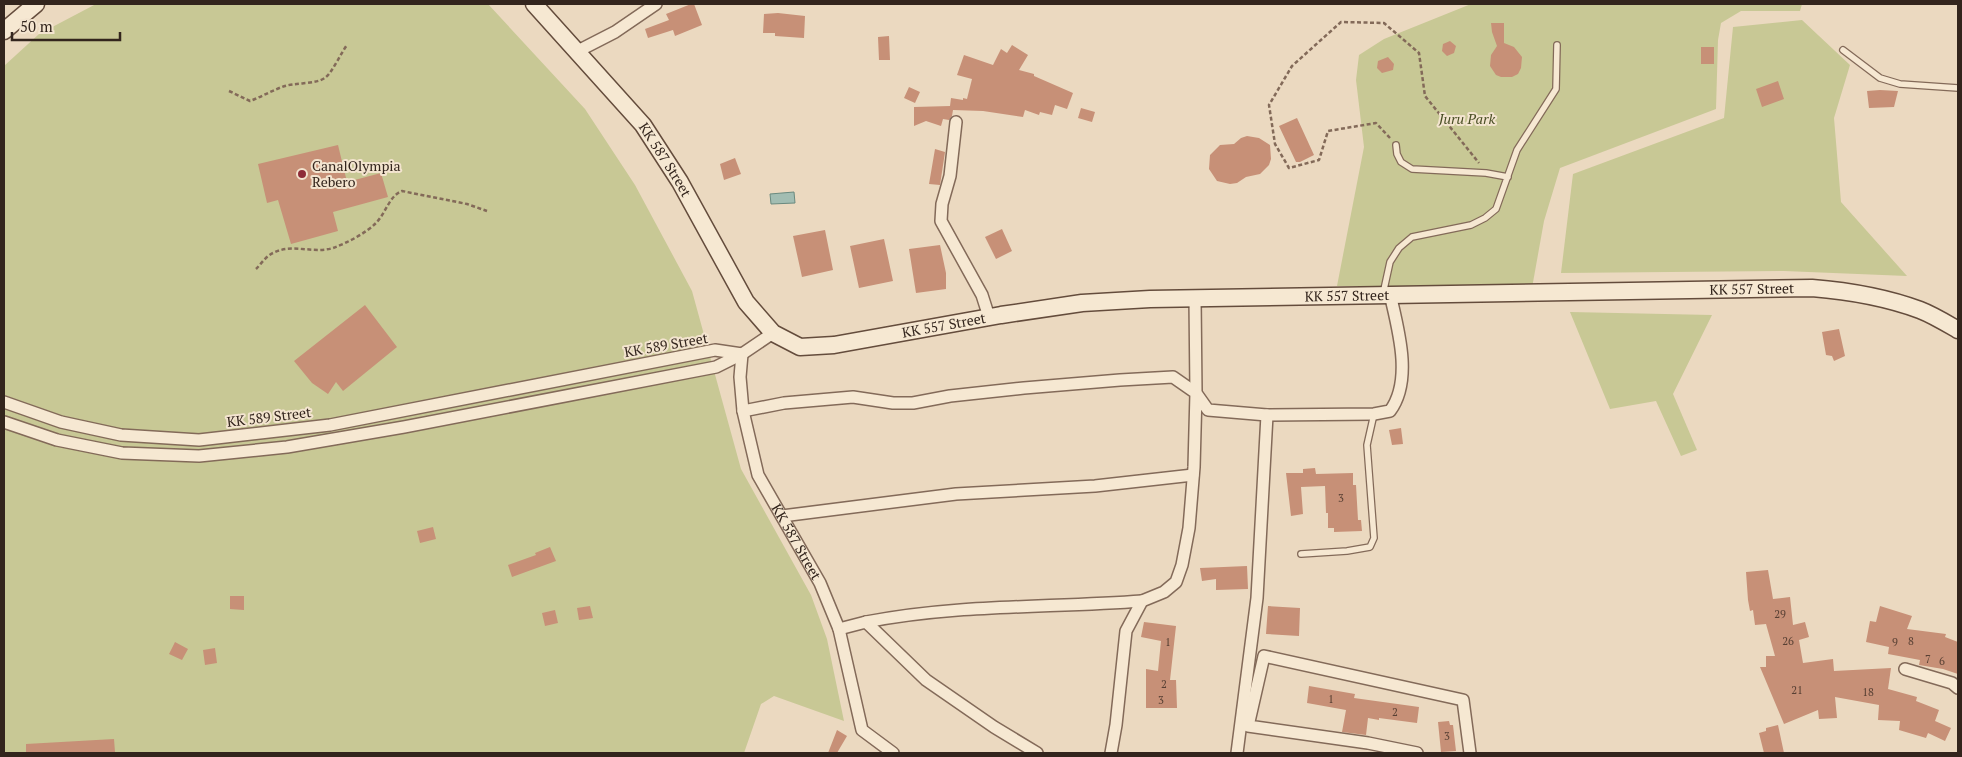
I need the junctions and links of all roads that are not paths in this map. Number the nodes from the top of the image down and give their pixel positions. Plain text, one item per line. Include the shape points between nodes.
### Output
1 (36, 4) edge
2 (534, 4) edge
3 (656, 4) edge
4 (4, 31) edge
5 (1557, 45) dead end
6 (1843, 50) dead end
7 (576, 52) junction
8 (1958, 88) edge
9 (956, 122) dead end
10 (1396, 145) road end
11 (1508, 177) junction
12 (1386, 294) junction
13 (1195, 298) junction
14 (989, 317) junction
15 (1958, 330) edge
16 (773, 333) junction
17 (742, 354) junction
18 (1196, 393) junction
19 (4, 402) edge
20 (743, 411) junction
21 (1374, 414) junction
22 (1267, 415) junction
23 (4, 422) edge
24 (1193, 475) junction
25 (782, 516) junction
26 (1300, 554) dead end
27 (1142, 602) junction
28 (866, 622) junction
29 (839, 629) junction
30 (1906, 669) dead end
31 (1958, 688) edge
32 (1367, 748) edge
33 (893, 753) edge
34 (1037, 753) edge
35 (1111, 753) edge
36 (1237, 753) edge
37 (1417, 753) edge
38 (1470, 753) edge

1 - 4 street
2 - 7 street, KK 587 Street
3 - 7 street via 615,32
5 - 11 lane via 1556,89 1518,150
6 - 8 lane via 1880,78 1900,84
7 - 16 street, KK 587 Street via 643,124 680,182 746,302
9 - 14 street via 941,221 982,295
10 - 11 lane via 1401,162 1412,169
11 - 12 lane via 1496,209 1484,218 1450,230 1412,237 1399,248 1390,262
12 - 13 street, KK 557 Street
12 - 15 street, KK 557 Street via 1812,288 1884,298 1921,310
12 - 21 street via 1400,338 1402,382 1397,402 1390,411
13 - 14 street, KK 557 Street via 1082,303
13 - 18 street
14 - 16 street, KK 557 Street via 834,345 800,347
16 - 17 street
17 - 19 street, KK 589 Street via 715,350 330,425 199,440 121,435 61,422
17 - 20 street, KK 587 Street
17 - 23 street via 716,367 404,427 287,447 200,456 122,453 57,440
18 - 20 street via 1173,378 1120,380 950,396 913,403 852,397 784,403
18 - 22 street via 1208,410
18 - 24 street
20 - 25 street, KK 587 Street via 758,475
21 - 22 street
21 - 26 lane via 1367,445 1374,538 1370,547
22 - 36 street via 1257,598
24 - 25 street via 1094,486 956,494
24 - 27 street via 1189,528 1176,582 1164,592
25 - 29 street, KK 587 Street via 820,583
27 - 28 street via 974,608
27 - 35 street via 1126,631
28 - 29 street
28 - 34 street via 926,680 994,728
29 - 33 street, KK 587 Street via 862,730
30 - 31 street via 1952,683
32 - 37 street
32 - 38 street via 1248,726 1264,656 1463,700

